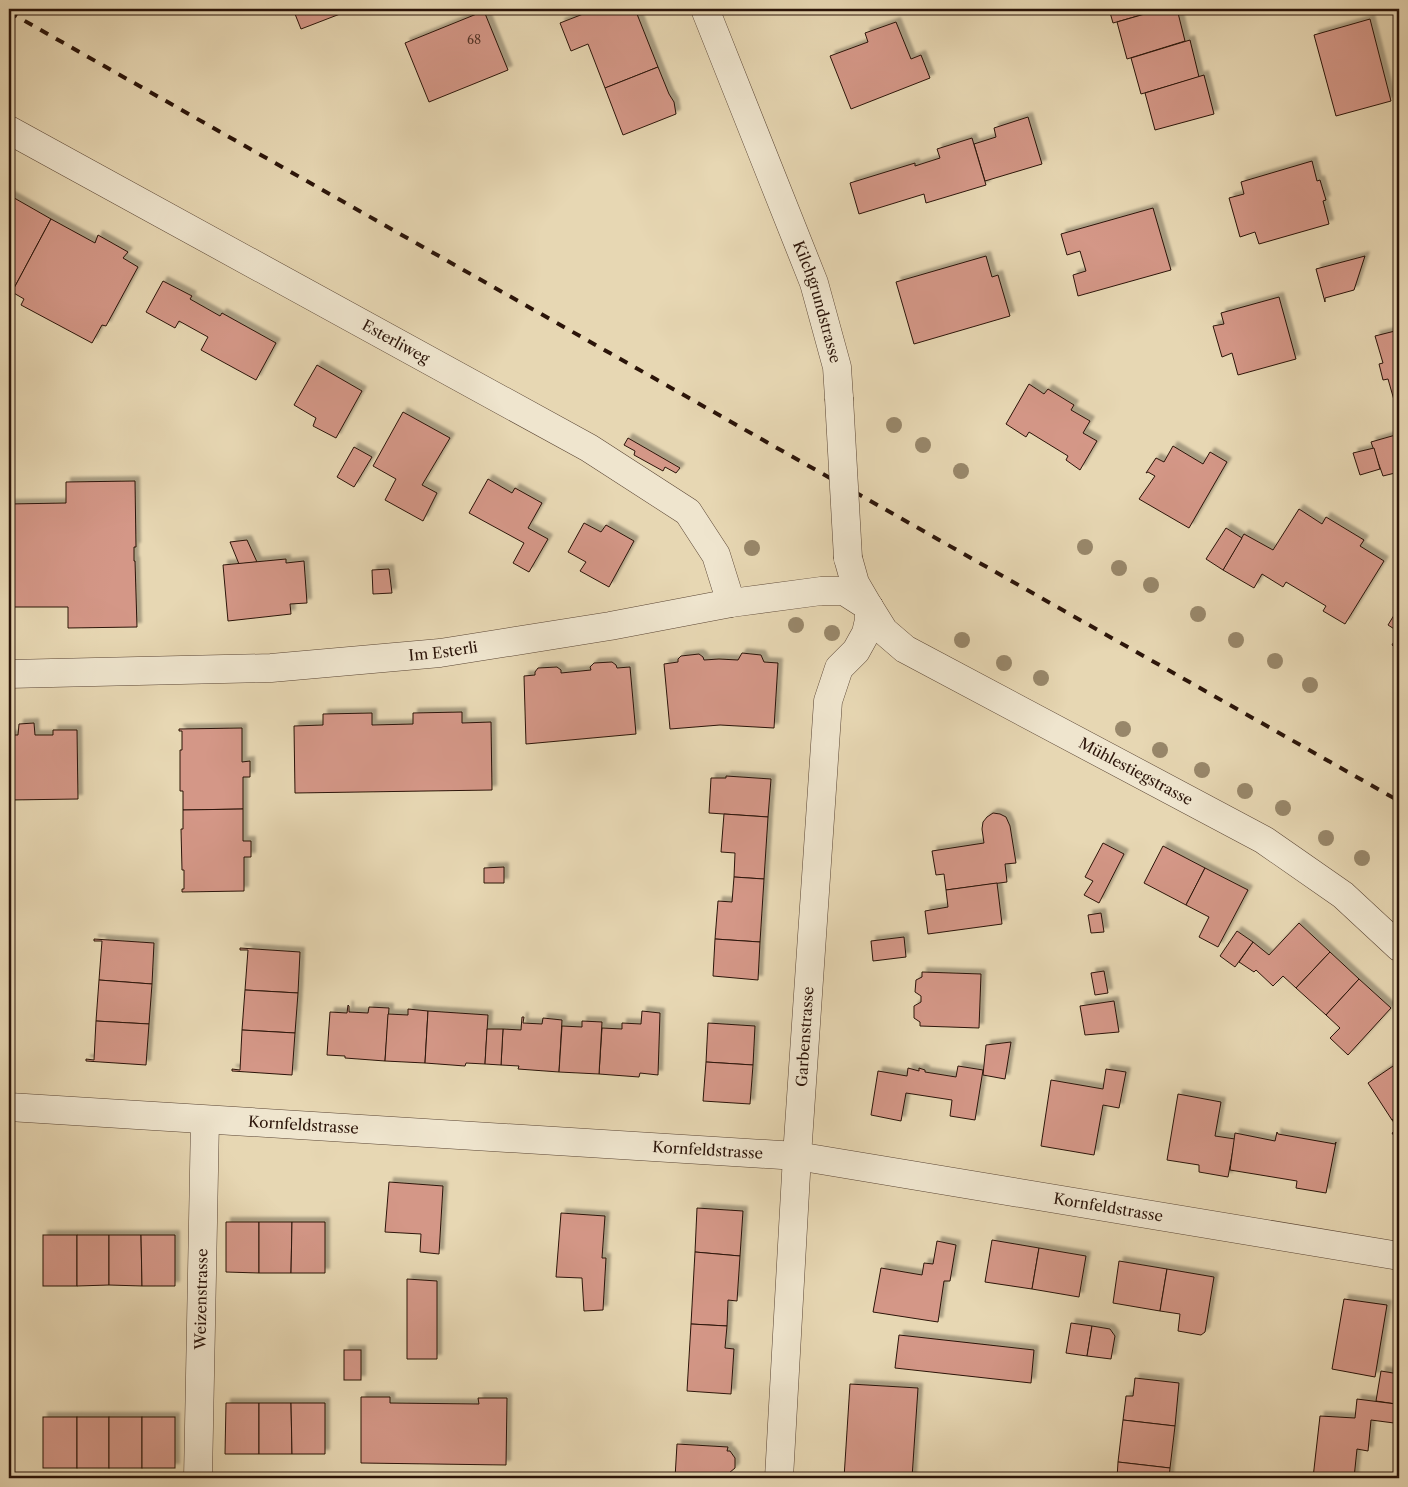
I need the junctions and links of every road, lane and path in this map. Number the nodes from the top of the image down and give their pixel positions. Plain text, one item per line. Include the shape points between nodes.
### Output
1 (705, 9) edge
2 (9, 130) edge
3 (731, 604) junction
4 (869, 607) junction
5 (9, 674) edge
6 (1399, 947) edge
7 (9, 1107) edge
8 (205, 1120) junction
9 (798, 1156) junction
10 (1399, 1256) edge
11 (198, 1478) edge
12 (779, 1478) edge

1 - 4 street, Kilchgrundstrasse, bridge via 814,283 837,367 848,558 855,583
2 - 3 street, Esterliweg via 589,448 688,512 716,555
3 - 4 street, Im Esterli via 821,591 844,591
3 - 5 street, Im Esterli via 440,653 271,668
4 - 6 street, Mühlestiegstrasse via 884,631 905,649 1264,840 1343,895
4 - 9 street, Garbenstrasse via 866,633 856,651 839,668 828,701
7 - 8 street, Kornfeldstrasse
8 - 9 street, Kornfeldstrasse
8 - 11 street, Weizenstrasse
9 - 10 street, Kornfeldstrasse
9 - 12 street, Garbenstrasse

